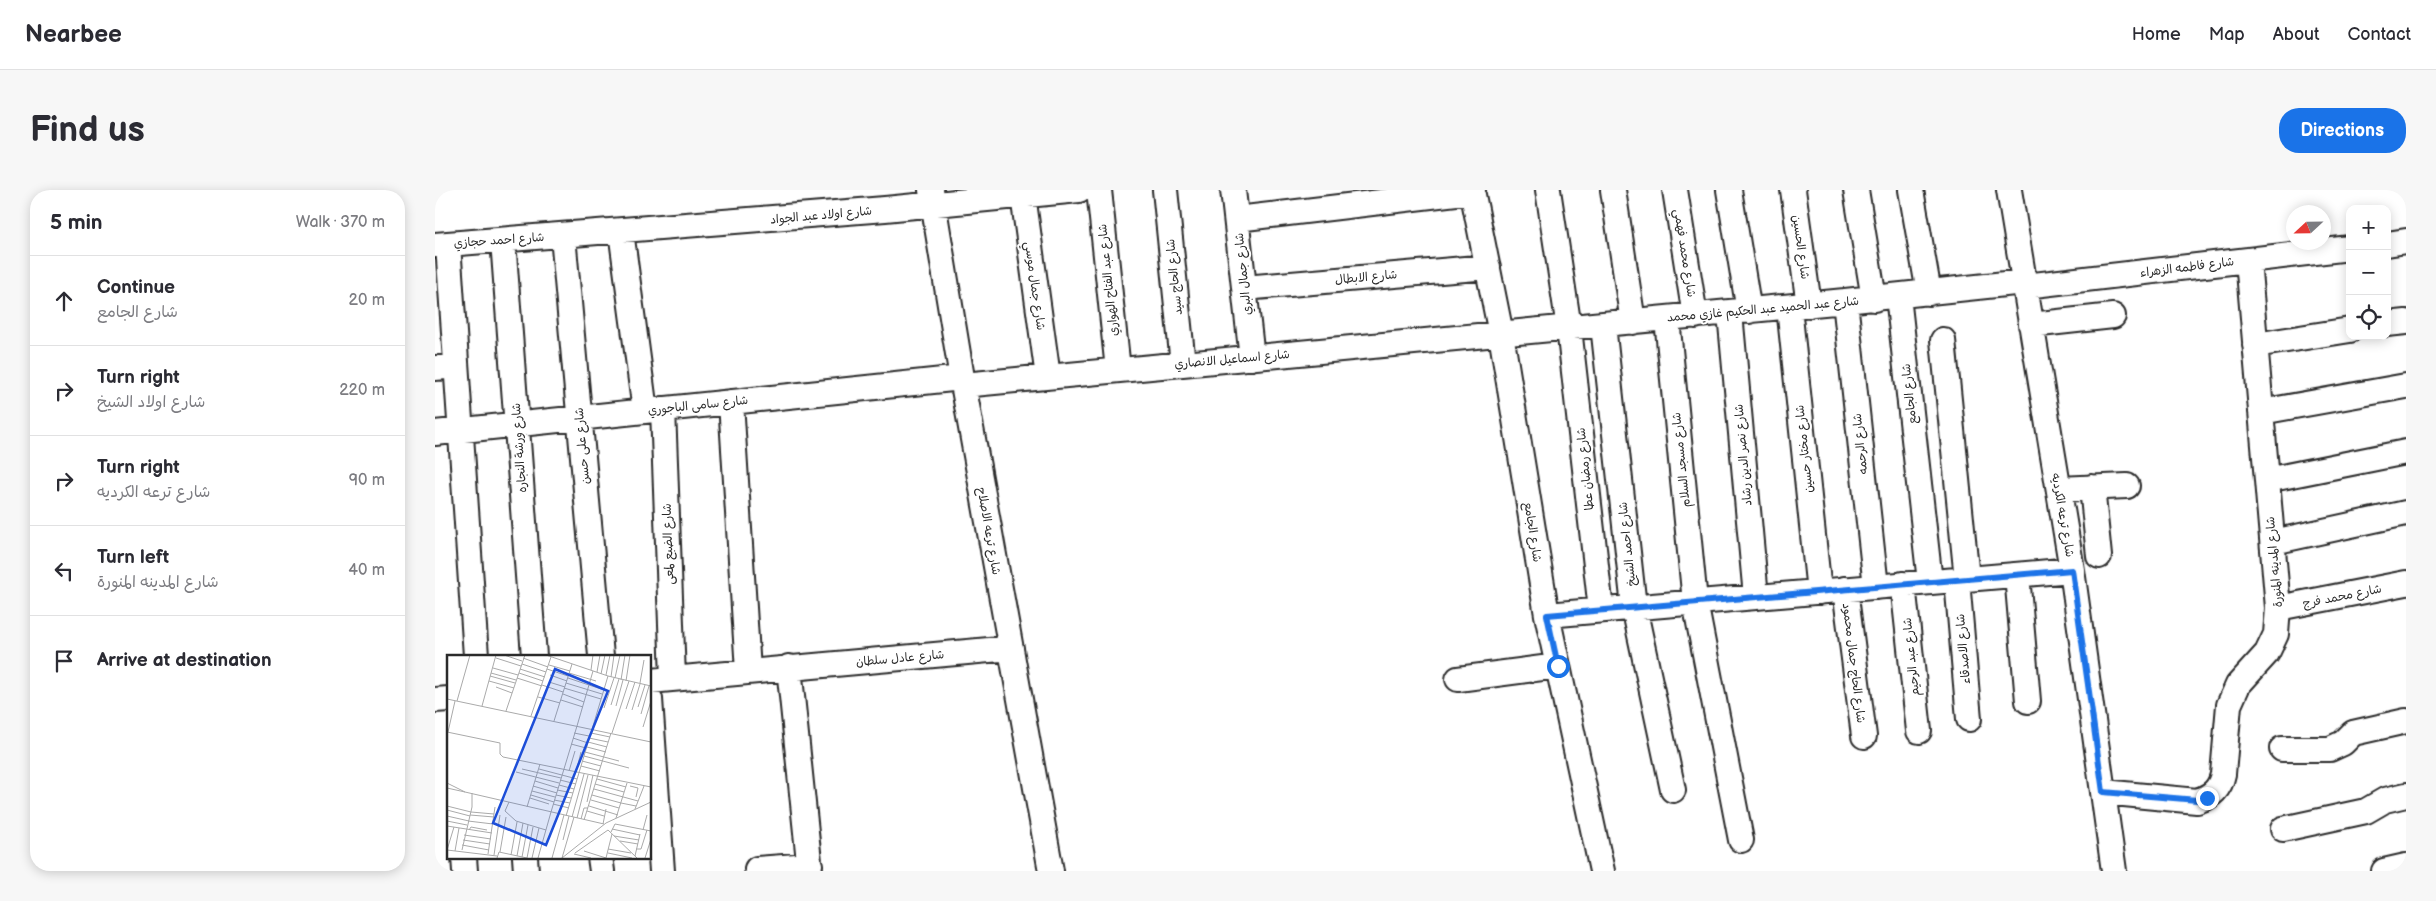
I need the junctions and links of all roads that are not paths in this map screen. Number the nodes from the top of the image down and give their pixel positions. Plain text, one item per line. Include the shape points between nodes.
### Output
1 (1079, 190) edge
2 (1099, 190) edge
3 (1165, 190) edge
4 (1233, 190) edge
5 (1548, 190) edge
6 (1613, 190) edge
7 (1675, 190) edge
8 (1729, 190) edge
9 (1793, 190) edge
10 (1856, 190) edge
11 (1911, 190) edge
12 (2009, 190) edge
13 (1473, 191) edge
14 (1032, 193) edge
15 (975, 195) edge
16 (933, 197) edge
17 (1237, 219) junction
18 (621, 231) junction
19 (563, 236) junction
20 (503, 240) junction
21 (2406, 241) edge
22 (2391, 243) edge
23 (441, 244) edge
24 (2346, 248) edge
25 (2248, 260) junction
26 (1488, 266) junction
27 (2024, 284) junction
28 (1244, 288) junction
29 (1929, 293) junction
30 (1898, 296) junction
31 (1874, 299) junction
32 (1845, 302) junction
33 (1799, 306) junction
34 (1739, 312) junction
35 (1695, 316) junction
36 (2113, 316) dead end
37 (1667, 318) junction
38 (1633, 322) junction
39 (2406, 322) edge
40 (2391, 324) edge
41 (1603, 325) junction
42 (2031, 325) junction
43 (1569, 328) junction
44 (2346, 331) edge
45 (1501, 334) junction
46 (1943, 340) dead end
47 (2255, 345) junction
48 (1252, 358) junction
49 (1183, 364) junction
50 (445, 367) edge
51 (1118, 370) junction
52 (1048, 377) junction
53 (962, 381) junction
54 (2406, 386) edge
55 (731, 402) junction
56 (654, 410) junction
57 (2261, 412) junction
58 (580, 418) junction
59 (518, 424) junction
60 (460, 430) junction
61 (435, 433) edge
62 (2406, 452) edge
63 (2267, 480) junction
64 (2127, 486) dead end
65 (2092, 487) junction
66 (2059, 489) junction
67 (2406, 513) edge
68 (2273, 542) junction
69 (2099, 556) dead end
70 (2072, 570) junction
71 (2017, 575) junction
72 (1962, 579) junction
73 (1930, 582) junction
74 (2406, 583) edge
75 (1903, 584) junction
76 (1876, 587) junction
77 (1845, 589) junction
78 (1819, 592) junction
79 (1756, 597) junction
80 (1695, 602) junction
81 (1634, 607) junction
82 (2279, 608) junction
83 (1601, 610) junction
84 (1547, 615) junction
85 (1011, 648) junction
86 (476, 655) edge
87 (534, 655) edge
88 (601, 655) edge
89 (1558, 666) junction
90 (789, 668) junction
91 (748, 671) junction
92 (673, 678) junction
93 (1458, 679) dead end
94 (651, 681) edge
95 (2028, 701) dead end
96 (651, 712) edge
97 (1969, 719) dead end
98 (2406, 721) edge
99 (1919, 731) dead end
100 (1864, 736) dead end
101 (2281, 749) dead end
102 (1673, 790) dead end
103 (2103, 792) junction
104 (2406, 795) edge
105 (2283, 829) dead end
106 (1741, 840) dead end
107 (464, 858) edge
108 (525, 858) edge
109 (600, 858) edge
110 (2406, 866) edge
111 (810, 868) edge
112 (757, 869) dead end
113 (465, 871) edge
114 (526, 871) edge
115 (602, 871) edge
116 (663, 871) edge
117 (1051, 871) edge
118 (1601, 871) edge
119 (2114, 871) edge
120 (2384, 871) edge

1 - 14 street, شارع اولاد عبد الجواد
2 - 51 street, شارع عبد الفتاح الهواري
3 - 49 street, شارع الحاج سيد
4 - 17 street, شارع جمال البري
5 - 43 street, شارع رمضان عطا
6 - 38 street
7 - 35 street, شارع محمد فهمي
8 - 34 street, شارع نصر الدين رشاد
9 - 33 street, شارع الحسين
10 - 31 street
11 - 29 street
12 - 27 street, شارع ترعه الكرديه
13 - 17 street
13 - 26 street, شارع الجامع
14 - 15 street, شارع اولاد عبد الجواد
14 - 52 street, شارع جمال موسي
15 - 16 street, شارع اولاد عبد الجواد
16 - 18 street, شارع اولاد عبد الجواد
16 - 53 street, شارع ترعه الاصلاح
17 - 28 street, شارع جمال البري
18 - 19 street, شارع اولاد عبد الجواد
18 - 56 street, شارع الضبع لمعى
19 - 20 street, شارع احمد حجازي
19 - 58 street, شارع على حسن
20 - 23 street, شارع احمد حجازي
20 - 59 street, شارع ورشة النجاره
21 - 22 street
23 - 50 street
24 - 25 street, شارع فاطمه الزهراء
25 - 27 street, شارع فاطمه الزهراء
25 - 47 street, شارع المدينه المنورة
26 - 28 street, شارع الابطال
26 - 45 street, شارع الجامع
27 - 29 street, شارع عبد الحميد عبد الحكيم غازي محمد
27 - 42 street, شارع ترعه الكرديه
28 - 48 street, شارع جمال البري
29 - 30 street, شارع عبد الحميد عبد الحكيم غازي محمد
30 - 31 street, شارع عبد الحميد عبد الحكيم غازي محمد
30 - 73 street, شارع الجامع
31 - 32 street, شارع عبد الحميد عبد الحكيم غازي محمد
32 - 33 street, شارع عبد الحميد عبد الحكيم غازي محمد
32 - 76 street, شارع الرحمه
33 - 34 street, شارع عبد الحميد عبد الحكيم غازي محمد
33 - 78 street, شارع مختار حسين
34 - 35 street, شارع عبد الحميد عبد الحكيم غازي محمد
34 - 79 street, شارع نصر الدين رشاد
35 - 37 street, شارع عبد الحميد عبد الحكيم غازي محمد
36 - 42 street
37 - 38 street, شارع عبد الحميد عبد الحكيم غازي محمد
37 - 80 street, شارع مسجد السلام
38 - 41 street, شارع عبد الحميد عبد الحكيم غازي محمد
39 - 40 street
41 - 43 street, شارع عبد الحميد عبد الحكيم غازي محمد
41 - 81 street, شارع احمد الشيخ
42 - 66 street, شارع ترعه الكرديه
43 - 45 street, شارع عبد الحميد عبد الحكيم غازي محمد
43 - 83 street, شارع رمضان عطا
44 - 47 street
45 - 48 street, شارع اسماعيل الانصاري
45 - 84 street, شارع الجامع
46 - 72 street, شارع الاصدقاء
47 - 57 street, شارع المدينه المنورة
48 - 49 street, شارع اسماعيل الانصاري
49 - 51 street, شارع اسماعيل الانصاري
50 - 60 street
51 - 52 street, شارع اسماعيل الانصاري
52 - 53 street, شارع اسماعيل الانصاري
53 - 55 street, شارع سامى الباجوري
53 - 85 street, شارع ترعه الاصلاح
54 - 57 street
55 - 56 street, شارع سامى الباجوري
55 - 91 street
56 - 58 street, شارع سامى الباجوري
56 - 92 street, شارع الضبع لمعى
57 - 63 street, شارع المدينه المنورة
58 - 59 street, شارع سامى الباجوري
58 - 88 street, شارع على حسن
59 - 60 street, شارع سامى الباجوري
59 - 87 street, شارع ورشة النجاره
60 - 61 street, شارع سامى الباجوري
60 - 86 street
62 - 63 street
63 - 68 street, شارع المدينه المنورة
64 - 65 street
65 - 66 street
65 - 69 street
66 - 70 street, شارع ترعه الكرديه
67 - 68 street
68 - 82 street, شارع المدينه المنورة
70 - 71 street
70 - 103 street, شارع ترعه الكرديه
71 - 72 street
71 - 95 street
72 - 73 street
72 - 97 street, شارع الاصدقاء
73 - 75 street
74 - 82 street, شارع محمد فرج
75 - 76 street
75 - 99 street, شارع عبد الرحيم
76 - 77 street
77 - 78 street
77 - 100 street, شارع الحاج جمال محمود
78 - 79 street
79 - 80 street
80 - 81 street
80 - 106 street, شارع مسجد السلام
81 - 83 street
81 - 102 street, شارع احمد الشيخ
82 - 103 street, شارع المدينه المنورة via 2276,634 2267,653 2238,685 2229,705 2223,774 2215,792 2197,800
83 - 84 street
84 - 89 street, شارع الجامع
85 - 90 street, شارع عادل سلطان
85 - 117 street, شارع ترعه الاصلاح
89 - 93 street
89 - 118 street, شارع الجامع
90 - 91 street, شارع عادل سلطان
90 - 111 street
91 - 92 street, شارع عادل سلطان
92 - 94 street, شارع عادل سلطان
96 - 116 street
98 - 101 street via 2353,733 2330,749
103 - 119 street, شارع ترعه الكرديه
104 - 105 street via 2385,800 2366,811
107 - 113 street
108 - 114 street
109 - 115 street
110 - 120 street
111 - 112 street

